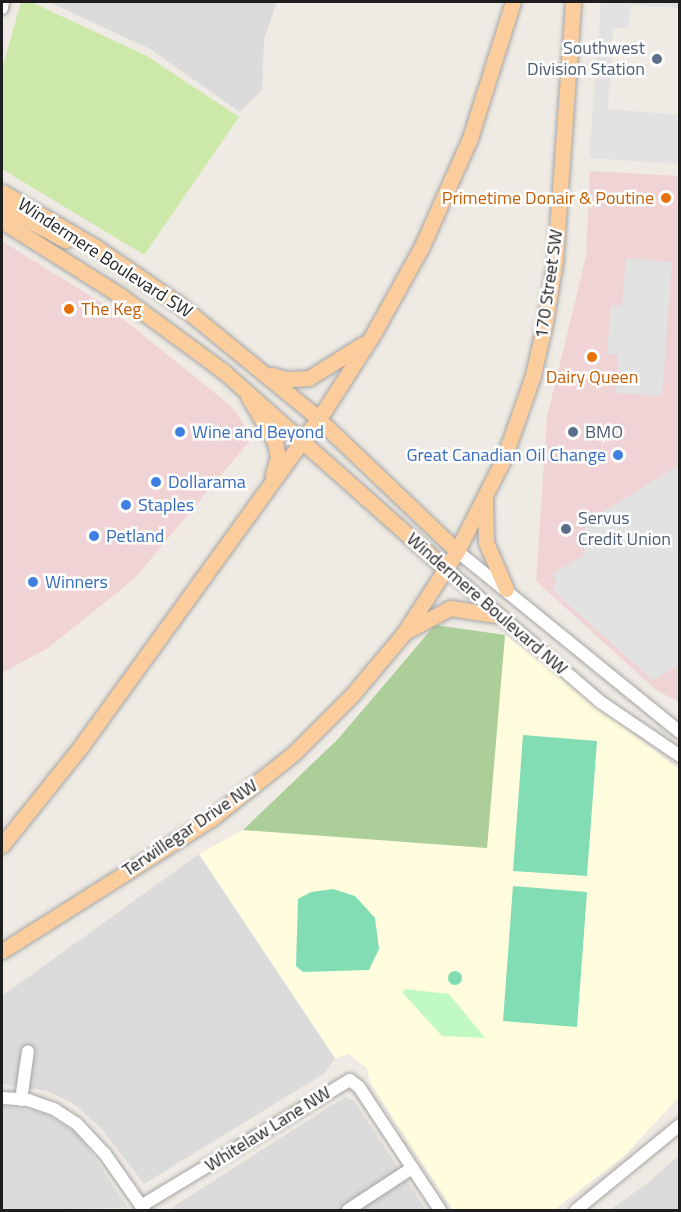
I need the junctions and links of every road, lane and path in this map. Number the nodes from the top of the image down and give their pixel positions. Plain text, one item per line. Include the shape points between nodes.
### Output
1 (3, 2) edge
2 (502, 2) edge
3 (513, 2) edge
4 (574, 5) edge
5 (2, 8) edge
6 (504, 33) junction
7 (2, 192) edge
8 (2, 206) edge
9 (2, 221) edge
10 (97, 248) junction
11 (372, 336) junction
12 (266, 373) junction
13 (244, 388) junction
14 (318, 419) junction
15 (303, 439) junction
16 (270, 486) junction
17 (485, 500) junction
18 (458, 551) junction
19 (446, 569) junction
20 (506, 589) junction
21 (495, 615) junction
22 (404, 633) junction
23 (680, 732) edge
24 (680, 756) edge
25 (2, 845) edge
26 (2, 951) edge
27 (28, 1051) dead end
28 (2, 1098) edge
29 (21, 1100) junction
30 (680, 1125) edge
31 (412, 1168) junction
32 (143, 1208) edge
33 (348, 1210) edge
34 (440, 1210) edge
35 (576, 1210) edge

1 - 5 street
2 - 6 main road
3 - 6 main road
4 - 17 main road, 170 Street SW via 555,261 545,322 533,375
6 - 11 main road via 470,138 422,246
7 - 10 main road, Windermere Boulevard SW
8 - 10 main road via 64,240
9 - 13 main road, Windermere Boulevard SW via 121,296
10 - 12 main road, Windermere Boulevard SW via 180,305
11 - 12 main road via 309,378 286,379
11 - 14 main road
12 - 14 main road, Windermere Boulevard SW
13 - 15 main road, Windermere Boulevard SW
13 - 16 main road via 275,442 278,457
14 - 15 main road
14 - 18 main road, Windermere Boulevard NW
15 - 16 main road
15 - 19 main road, Windermere Boulevard NW
16 - 25 main road via 79,749
17 - 18 main road, 170 Street SW
17 - 20 main road via 486,542
18 - 19 main road, 170 Street SW
18 - 20 street, Windermere Boulevard NW
19 - 21 street, Windermere Boulevard NW
19 - 22 main road, Terwillegar Drive NW
20 - 23 street, Windermere Boulevard NW
21 - 22 main road via 450,608 440,610
21 - 24 street, Windermere Boulevard NW via 602,703
22 - 26 main road, Terwillegar Drive NW via 344,703 294,753 233,803
27 - 29 street
28 - 29 street
29 - 32 street via 54,1109 77,1124 105,1154
30 - 35 street
31 - 32 street, Whitelaw Lane NW via 359,1087 350,1080
31 - 33 street
31 - 34 street, Whitelaw Lane NW

